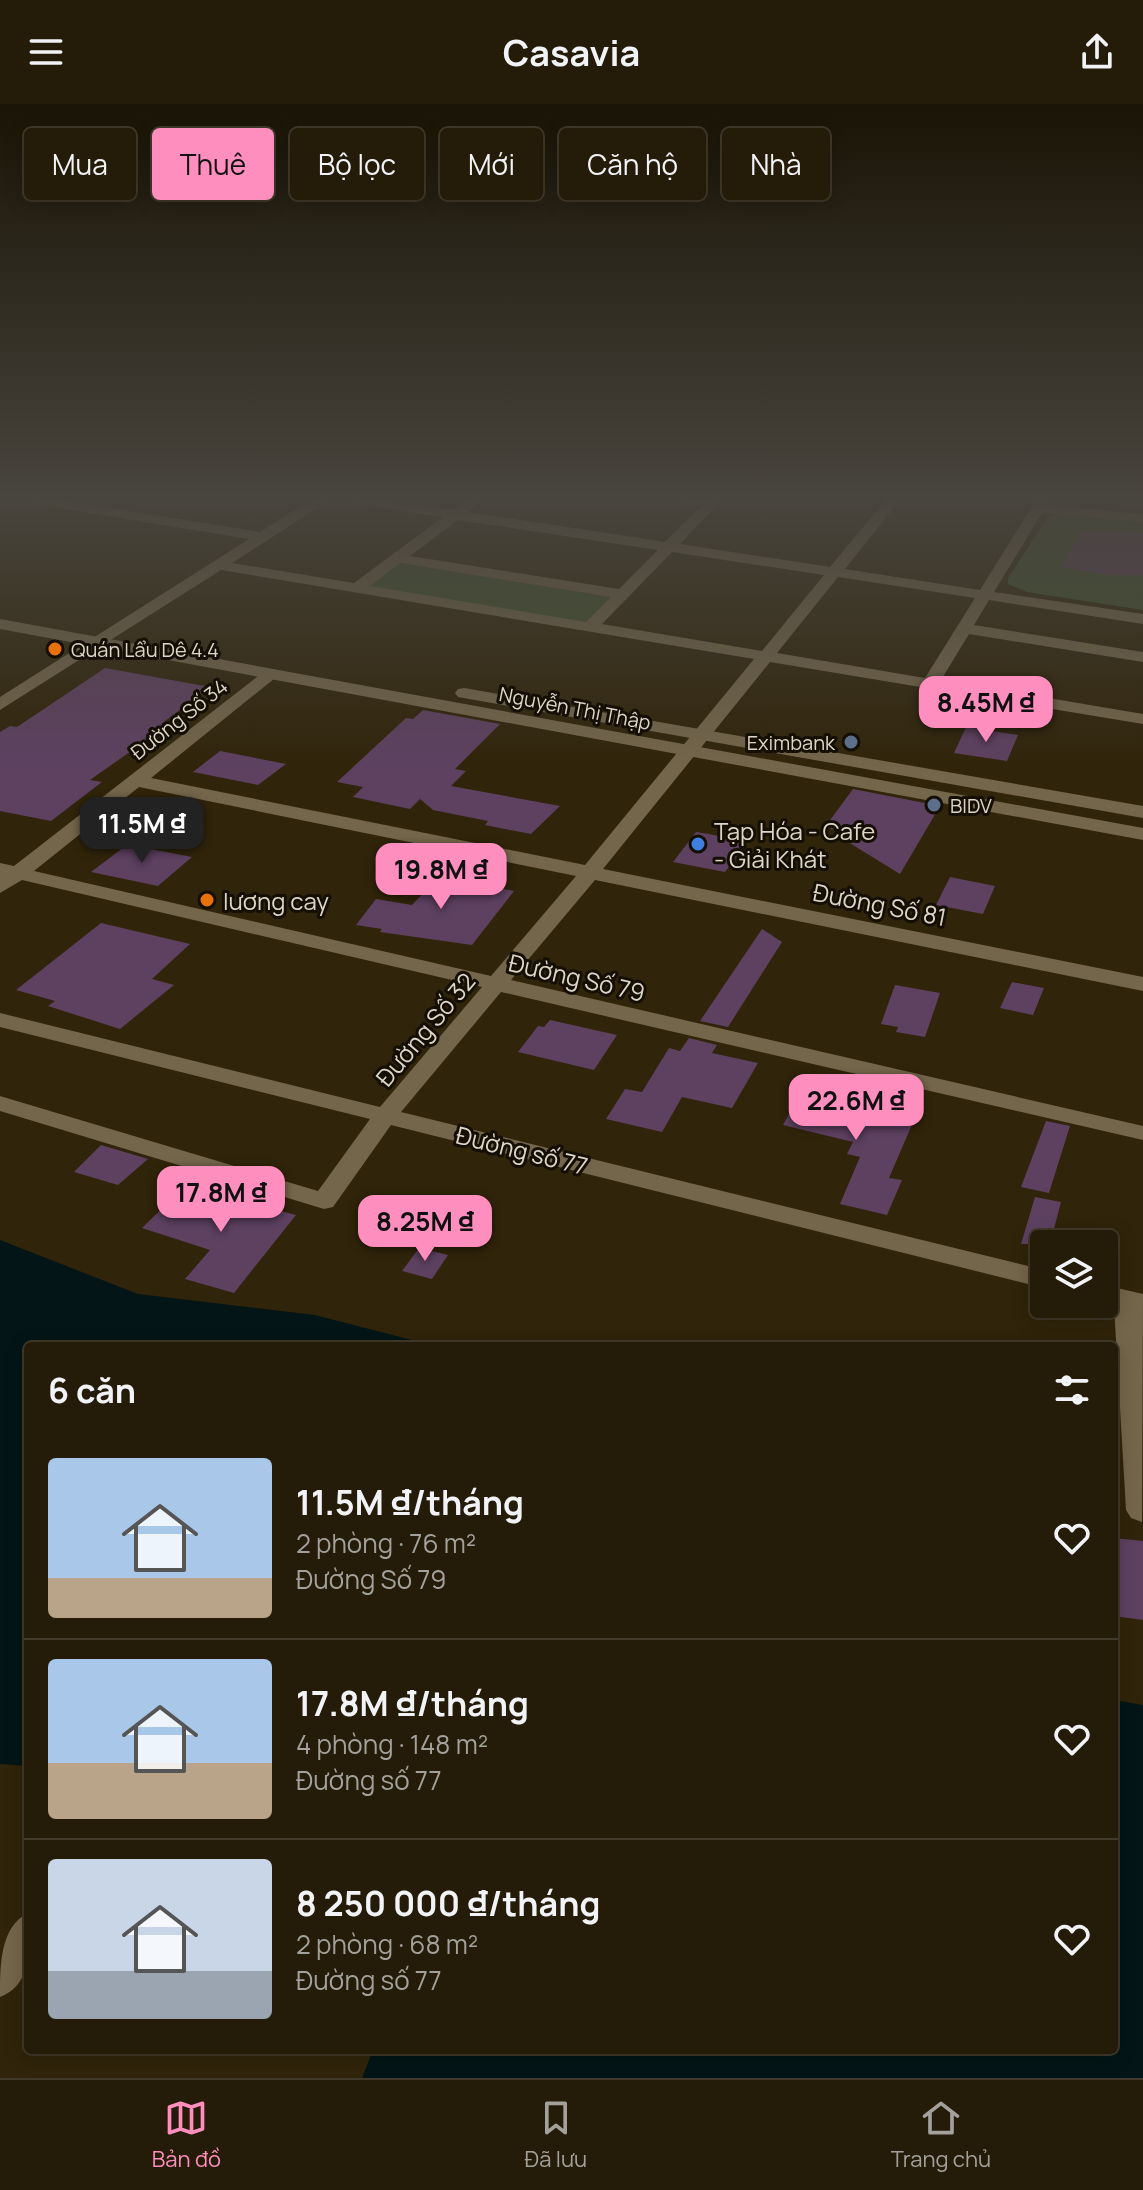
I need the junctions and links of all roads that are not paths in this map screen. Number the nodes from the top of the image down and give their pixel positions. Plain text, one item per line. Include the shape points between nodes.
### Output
1 (182, 587) edge
2 (345, 587) edge
3 (358, 587) edge
4 (580, 587) edge
5 (630, 587) edge
6 (821, 587) edge
7 (929, 587) edge
8 (991, 587) edge
9 (356, 589) junction
10 (623, 594) junction
11 (986, 596) junction
12 (0, 609) edge
13 (1143, 619) edge
14 (0, 624) edge
15 (590, 627) junction
16 (965, 628) junction
17 (115, 630) junction
18 (96, 642) junction
19 (764, 656) junction
20 (1143, 657) edge
21 (272, 674) junction
22 (930, 684) junction
23 (0, 705) edge
24 (1143, 719) edge
25 (693, 743) junction
26 (136, 781) junction
27 (1143, 812) edge
28 (1143, 834) edge
29 (590, 872) junction
30 (6, 877) edge
31 (1143, 984) edge
32 (496, 985) junction
33 (0, 1020) edge
34 (0, 1103) edge
35 (385, 1116) junction
36 (1143, 1133) edge
37 (1030, 1276) edge
38 (1125, 1299) edge
39 (1142, 1510) edge
40 (24, 1938) edge
41 (0, 1978) edge

1 - 17 street
2 - 9 street
3 - 9 street
4 - 10 street
5 - 10 street
6 - 19 street, Đường Số 32
7 - 11 street
8 - 11 street
9 - 15 street
10 - 15 street
11 - 13 street
11 - 16 street
12 - 17 street, Nguyễn Thị Thập
14 - 18 street, Nguyễn Thị Thập
15 - 19 street
16 - 20 street
16 - 22 street
17 - 18 street
17 - 25 street, Nguyễn Thị Thập
18 - 21 street, Nguyễn Thị Thập
18 - 23 street
19 - 22 street
19 - 25 street, Đường Số 32
21 - 25 street, Nguyễn Thị Thập
21 - 26 street, Đường Số 34
22 - 24 street
25 - 27 street, Nguyễn Thị Thập
25 - 28 street, Nguyễn Thị Thập
25 - 29 street, Đường Số 32
26 - 29 street, Đường Số 81
26 - 30 street, Đường Số 34
29 - 31 street, Đường Số 81
29 - 32 street, Đường Số 32
30 - 32 street, Đường Số 79
32 - 35 street, Đường Số 32
32 - 36 street, Đường Số 79
33 - 35 street, Đường số 77
34 - 35 street, Đường Số 32 via 324,1201
35 - 37 street, Đường số 77
38 - 39 street
40 - 41 street

